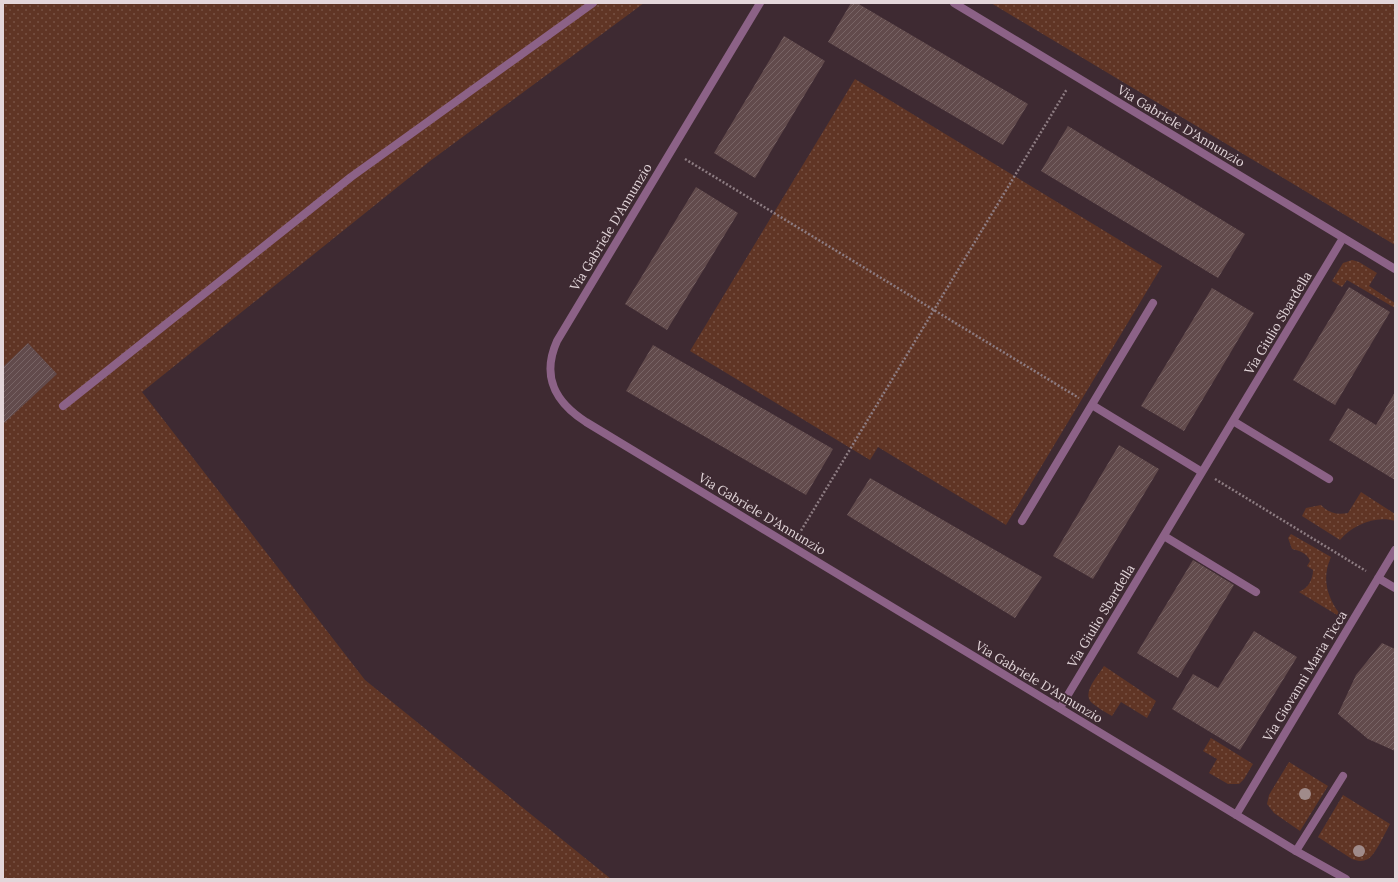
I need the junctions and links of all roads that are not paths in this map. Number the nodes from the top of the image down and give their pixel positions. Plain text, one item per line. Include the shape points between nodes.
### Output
1 (593, 3) edge
2 (760, 3) edge
3 (954, 3) edge
4 (1343, 238) junction
5 (1395, 269) edge
6 (1153, 303) dead end
7 (1092, 405) junction
8 (63, 406) dead end
9 (1233, 421) junction
10 (1202, 472) junction
11 (1328, 479) dead end
12 (1022, 521) dead end
13 (1164, 536) junction
14 (1395, 550) edge
15 (1378, 578) junction
16 (1395, 588) edge
17 (1256, 592) dead end
18 (1060, 708) junction
19 (1343, 776) dead end
20 (1236, 815) junction
21 (1296, 851) junction
22 (1346, 879) edge

1 - 8 street via 351,176
2 - 18 street, Via Gabriele D'Annunzio via 557,341 550,363 552,383 561,400 577,416
3 - 4 street, Via Gabriele D'Annunzio
4 - 5 street, Via Gabriele D'Annunzio
4 - 9 street, Via Giulio Sbardella
6 - 7 street
7 - 10 street
7 - 12 street
9 - 10 street, Via Giulio Sbardella
9 - 11 street
10 - 13 street, Via Giulio Sbardella
13 - 17 street
13 - 18 street, Via Giulio Sbardella
14 - 15 street, Via Giovanni Maria Ticca
15 - 16 street
15 - 20 street, Via Giovanni Maria Ticca
18 - 20 street, Via Gabriele D'Annunzio
19 - 21 street
20 - 21 street, Via Gabriele D'Annunzio
21 - 22 street, Via Gabriele D'Annunzio

